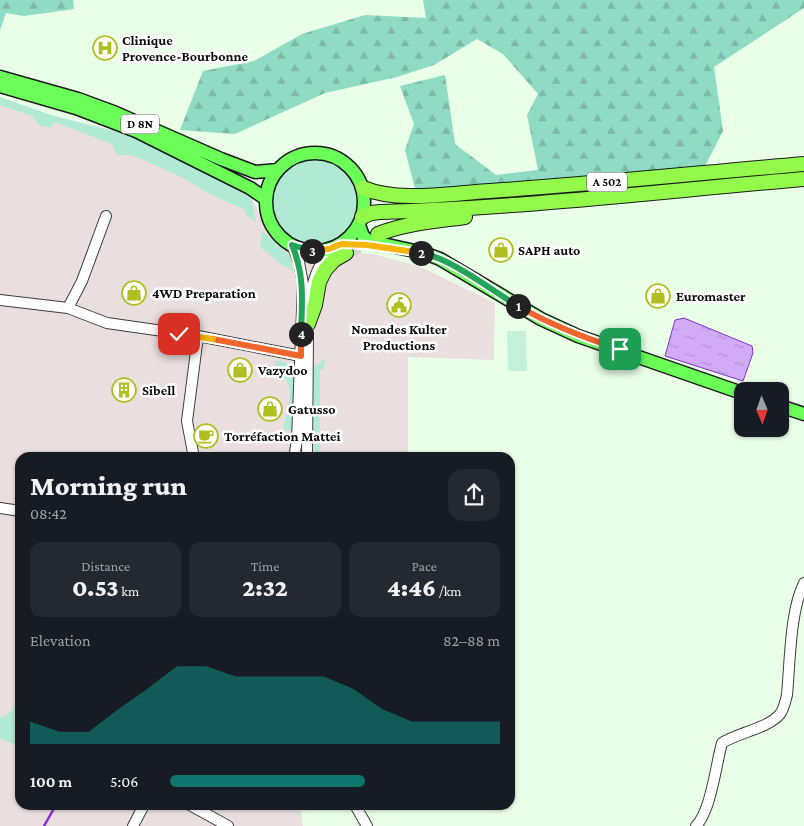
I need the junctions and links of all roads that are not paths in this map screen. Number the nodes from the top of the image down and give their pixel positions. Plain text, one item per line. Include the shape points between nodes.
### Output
1 (0, 77) edge
2 (0, 86) edge
3 (804, 164) edge
4 (278, 170) junction
5 (804, 179) edge
6 (363, 188) junction
7 (266, 199) junction
8 (534, 204) junction
9 (106, 216) dead end
10 (360, 221) junction
11 (378, 234) tunnel mouth
12 (292, 245) junction
13 (339, 248) junction
14 (424, 254) junction
15 (0, 300) edge
16 (68, 308) junction
17 (308, 324) joint
18 (198, 336) junction
19 (301, 356) junction
20 (734, 390) edge
21 (789, 409) edge
22 (804, 414) edge
23 (193, 452) edge
24 (295, 452) edge
25 (307, 452) edge
26 (0, 508) edge
27 (15, 510) edge
28 (804, 583) edge
29 (141, 810) edge
30 (199, 810) edge
31 (357, 810) edge
32 (133, 826) edge
33 (228, 826) edge
34 (367, 826) edge
35 (696, 826) edge

1 - 4 main road, D 8N via 116,113 255,172
2 - 7 main road, D 8N via 76,108 136,131
3 - 6 highway, A 502 via 430,195 382,195
4 - 6 main road via 295,157 310,153 326,154 349,166
4 - 7 main road
5 - 8 highway, A 502
6 - 10 main road via 365,203
7 - 12 main road via 270,222
8 - 10 highway, A 502 via 380,212 371,213
8 - 11 highway via 508,211 393,228
9 - 16 street via 82,281
10 - 13 main road
10 - 14 main road via 363,236 369,241
12 - 13 main road via 306,250
12 - 19 street via 303,284
13 - 14 main road via 367,245
13 - 17 highway via 319,282
14 - 20 main road via 458,269 534,315 578,336
15 - 16 street
16 - 18 street via 107,323
17 - 25 street
18 - 19 street
18 - 23 street via 187,421
19 - 24 street
21 - 22 main road
26 - 27 street
28 - 35 street via 798,596 784,706 772,721 722,743 702,821
29 - 32 street
30 - 33 street
31 - 34 street

